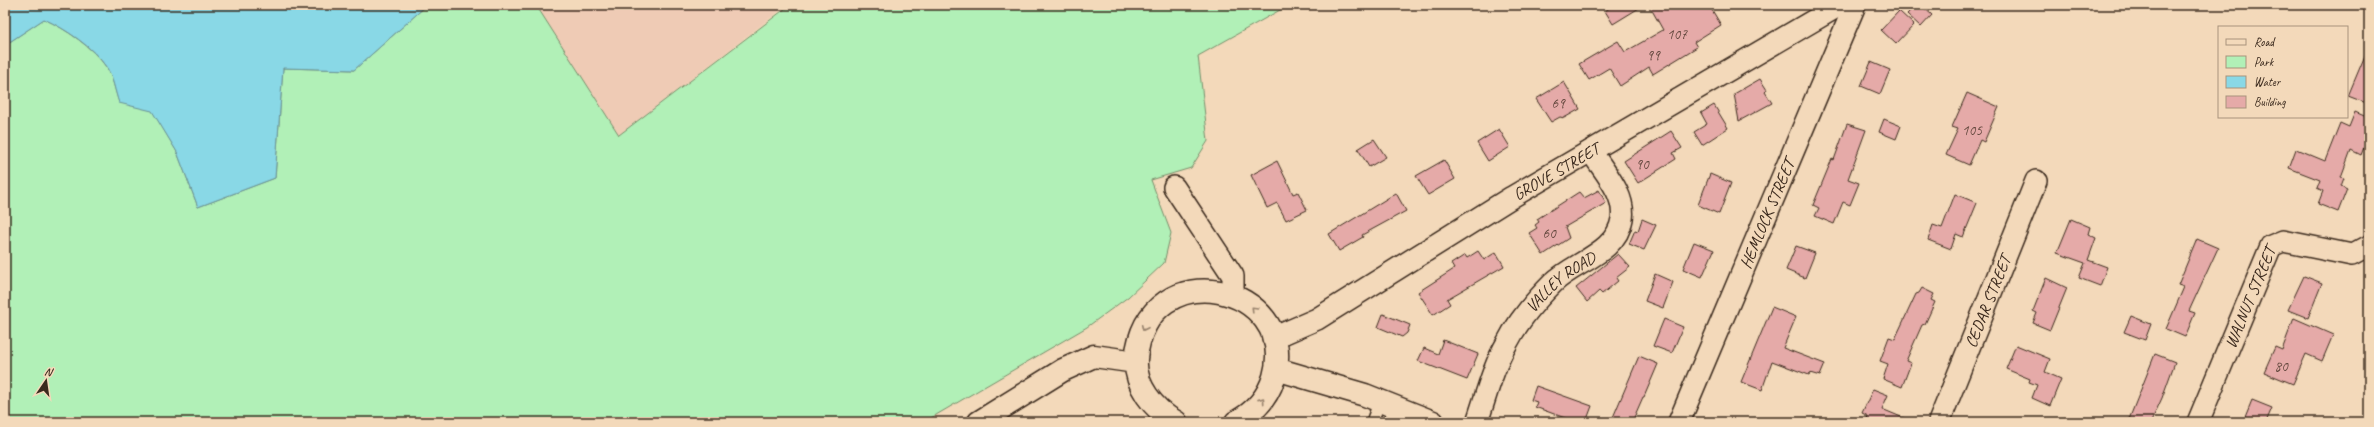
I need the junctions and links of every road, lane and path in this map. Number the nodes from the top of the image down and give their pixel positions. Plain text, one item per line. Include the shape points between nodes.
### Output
1 (1840, 5) edge
2 (1854, 5) edge
3 (1591, 152) junction
4 (2036, 181) dead end
5 (1174, 187) dead end
6 (2369, 246) edge
7 (1233, 295) junction
8 (1273, 338) junction
9 (1136, 362) junction
10 (1276, 369) junction
11 (1148, 398) junction
12 (1380, 400) junction
13 (1240, 421) edge
14 (979, 422) edge
15 (1156, 422) edge
16 (1176, 422) edge
17 (1372, 422) edge
18 (1433, 422) edge
19 (1476, 422) edge
20 (1679, 422) edge
21 (1939, 422) edge
22 (2198, 422) edge

1 - 3 street, GROVE STREET
2 - 20 street, HEMLOCK STREET
3 - 8 street, GROVE STREET via 1512,197 1317,319
3 - 19 street, VALLEY ROAD via 1618,193 1622,204 1619,229 1603,248 1554,282 1522,319 1507,343
4 - 21 street, CEDAR STREET
5 - 7 street via 1233,276
6 - 22 street, WALNUT STREET via 2352,255 2283,240 2271,246
8 -> 7 main road via 1264,320 1251,305
7 -> 9 main road via 1214,290 1194,290 1175,297 1158,308 1138,342
8 - 10 main road
9 - 11 main road via 1139,380
9 - 14 main road via 1094,356 1063,370
10 - 12 main road
13 -> 10 main road via 1260,405 1270,388
11 - 15 street
11 - 16 main road via 1156,408
12 - 17 lane
12 - 18 main road

